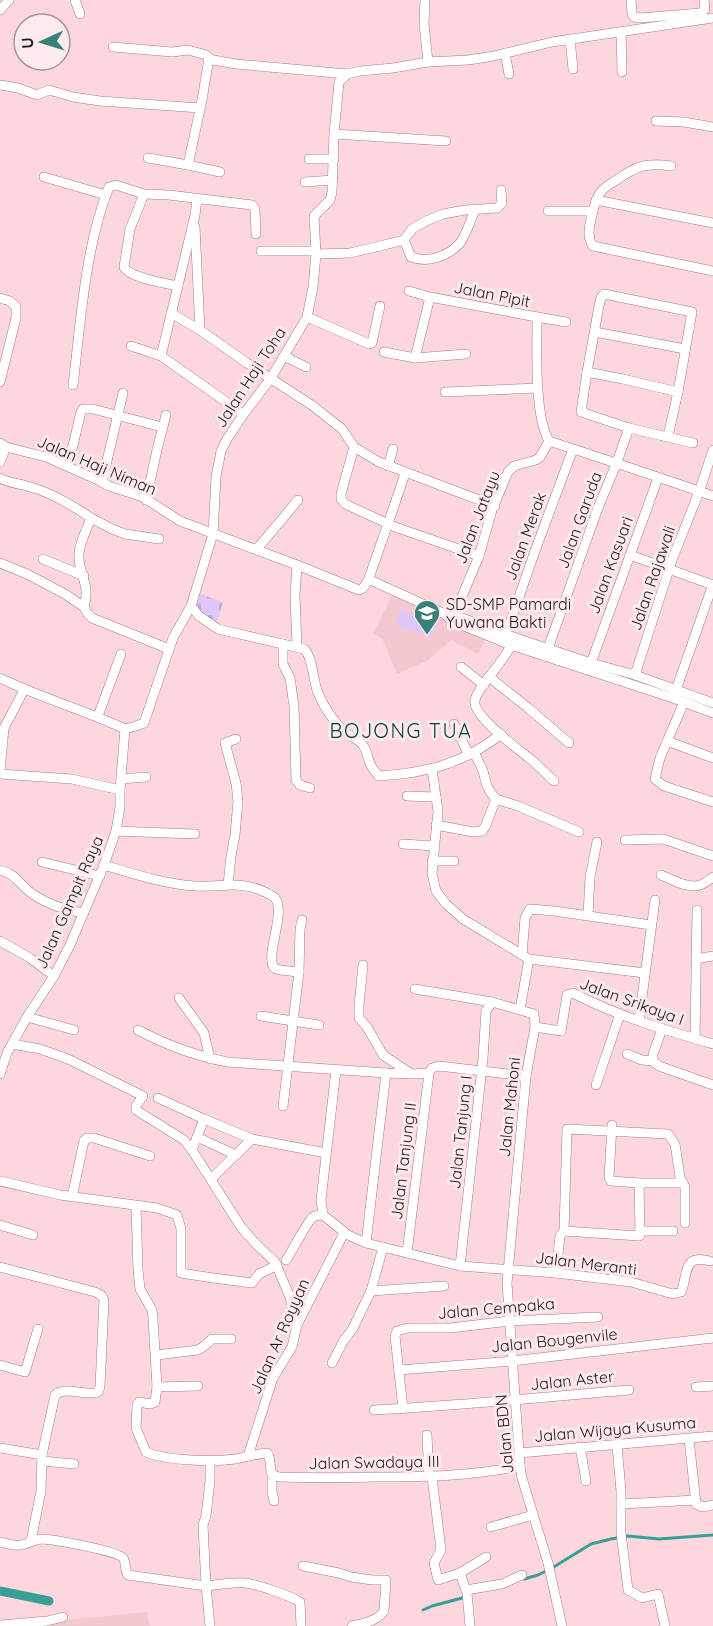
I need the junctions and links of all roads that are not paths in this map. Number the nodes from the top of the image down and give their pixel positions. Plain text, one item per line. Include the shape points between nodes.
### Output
1 (9, 0) edge
2 (75, 0) edge
3 (424, 0) edge
4 (631, 0) edge
5 (704, 0) edge
6 (0, 10) edge
7 (80, 14) dead end
8 (713, 18) edge
9 (621, 32) junction
10 (570, 39) junction
11 (113, 47) dead end
12 (505, 53) junction
13 (208, 58) junction
14 (428, 62) junction
15 (573, 69) dead end
16 (622, 72) dead end
17 (347, 74) junction
18 (509, 74) dead end
19 (0, 85) edge
20 (200, 108) junction
21 (656, 121) dead end
22 (713, 127) edge
23 (334, 134) junction
24 (446, 141) dead end
25 (148, 158) dead end
26 (309, 159) dead end
27 (333, 159) junction
28 (188, 165) junction
29 (671, 166) dead end
30 (220, 172) dead end
31 (44, 177) dead end
32 (333, 180) junction
33 (305, 182) dead end
34 (501, 190) dead end
35 (144, 194) junction
36 (106, 195) junction
37 (197, 199) junction
38 (596, 200) junction
39 (475, 210) junction
40 (548, 211) dead end
41 (593, 212) junction
42 (195, 215) junction
43 (713, 223) edge
44 (256, 234) dead end
45 (404, 240) junction
46 (261, 251) dead end
47 (316, 253) junction
48 (713, 271) edge
49 (178, 286) junction
50 (409, 291) dead end
51 (430, 297) junction
52 (0, 298) edge
53 (380, 306) dead end
54 (171, 313) junction
55 (307, 317) junction
56 (537, 317) junction
57 (566, 322) dead end
58 (200, 330) junction
59 (595, 332) junction
60 (131, 346) dead end
61 (685, 349) junction
62 (384, 352) dead end
63 (466, 354) dead end
64 (160, 356) junction
65 (284, 356) junction
66 (415, 358) junction
67 (306, 367) dead end
68 (587, 372) junction
69 (271, 378) junction
70 (0, 382) edge
71 (73, 385) dead end
72 (538, 388) junction
73 (445, 392) dead end
74 (678, 392) junction
75 (123, 393) dead end
76 (117, 415) junction
77 (166, 415) dead end
78 (243, 415) junction
79 (162, 427) junction
80 (629, 428) junction
81 (668, 436) junction
82 (549, 441) junction
83 (693, 443) dead end
84 (3, 445) edge
85 (354, 447) junction
86 (393, 449) dead end
87 (573, 449) junction
88 (713, 450) edge
89 (0, 462) edge
90 (617, 462) junction
91 (68, 466) junction
92 (388, 466) junction
93 (405, 473) junction
94 (658, 478) junction
95 (0, 480) edge
96 (102, 482) junction
97 (699, 492) junction
98 (713, 496) edge
99 (146, 500) junction
100 (298, 500) dead end
101 (495, 506) junction
102 (91, 518) junction
103 (389, 524) junction
104 (213, 534) junction
105 (159, 539) dead end
106 (257, 549) junction
107 (630, 555) junction
108 (478, 556) junction
109 (43, 559) dead end
110 (0, 563) edge
111 (297, 565) junction
112 (670, 568) junction
113 (84, 576) junction
114 (370, 580) junction
115 (713, 585) edge
116 (191, 606) junction
117 (84, 607) junction
118 (453, 618) junction
119 (505, 633) junction
120 (514, 642) junction
121 (283, 644) junction
122 (297, 646) junction
123 (169, 649) junction
124 (547, 652) junction
125 (120, 654) dead end
126 (591, 663) junction
127 (461, 667) dead end
128 (635, 675) junction
129 (0, 678) edge
130 (487, 681) junction
131 (24, 690) junction
132 (675, 694) junction
133 (684, 702) junction
134 (713, 704) edge
135 (713, 713) edge
136 (98, 716) junction
137 (454, 724) dead end
138 (125, 729) junction
139 (501, 734) junction
140 (236, 740) dead end
141 (667, 741) junction
142 (569, 743) dead end
143 (472, 754) junction
144 (713, 758) edge
145 (432, 769) junction
146 (0, 772) edge
147 (146, 777) dead end
148 (121, 779) junction
149 (554, 781) dead end
150 (310, 788) dead end
151 (120, 790) junction
152 (407, 796) dead end
153 (436, 797) junction
154 (496, 799) junction
155 (713, 802) edge
156 (436, 825) junction
157 (116, 831) junction
158 (579, 832) dead end
159 (195, 834) dead end
160 (625, 840) dead end
161 (597, 842) dead end
162 (403, 844) dead end
163 (434, 846) junction
164 (713, 856) edge
165 (432, 861) junction
166 (454, 861) dead end
167 (42, 862) dead end
168 (104, 865) junction
169 (0, 870) edge
170 (661, 874) dead end
171 (100, 876) junction
172 (713, 877) edge
173 (228, 885) junction
174 (655, 900) dead end
175 (697, 910) dead end
176 (83, 913) junction
177 (588, 915) junction
178 (302, 921) dead end
179 (651, 925) junction
180 (0, 941) edge
181 (713, 956) edge
182 (525, 957) junction
183 (696, 959) junction
184 (363, 965) dead end
185 (299, 972) junction
186 (645, 973) junction
187 (54, 976) junction
188 (415, 989) dead end
189 (179, 998) dead end
190 (492, 1002) junction
191 (520, 1010) junction
192 (620, 1014) junction
193 (261, 1016) dead end
194 (27, 1017) junction
195 (639, 1020) junction
196 (293, 1021) junction
197 (319, 1025) dead end
198 (535, 1027) junction
199 (662, 1029) junction
200 (74, 1030) dead end
201 (138, 1030) dead end
202 (695, 1039) junction
203 (12, 1044) junction
204 (713, 1044) edge
205 (627, 1054) dead end
206 (210, 1059) junction
207 (653, 1061) junction
208 (287, 1068) junction
209 (336, 1070) junction
210 (482, 1072) junction
211 (386, 1073) junction
212 (429, 1073) junction
213 (0, 1074) edge
214 (412, 1074) junction
215 (526, 1076) junction
216 (596, 1085) dead end
217 (713, 1085) edge
218 (158, 1098) dead end
219 (283, 1106) dead end
220 (204, 1119) junction
221 (612, 1128) junction
222 (197, 1137) junction
223 (252, 1140) junction
224 (192, 1150) junction
225 (326, 1153) junction
226 (236, 1155) junction
227 (150, 1156) dead end
228 (211, 1179) junction
229 (0, 1181) edge
230 (639, 1183) junction
231 (683, 1183) junction
232 (72, 1197) junction
233 (136, 1206) junction
234 (323, 1215) junction
235 (685, 1223) dead end
236 (0, 1225) edge
237 (564, 1231) junction
238 (640, 1231) junction
239 (673, 1231) dead end
240 (344, 1233) junction
241 (33, 1235) dead end
242 (366, 1243) junction
243 (383, 1247) junction
244 (406, 1253) junction
245 (286, 1260) dead end
246 (710, 1261) dead end
247 (277, 1265) junction
248 (460, 1266) junction
249 (0, 1268) edge
250 (507, 1270) junction
251 (556, 1274) junction
252 (444, 1286) dead end
253 (371, 1291) junction
254 (598, 1317) dead end
255 (509, 1321) junction
256 (297, 1325) junction
257 (38, 1329) dead end
258 (713, 1338) edge
259 (231, 1339) dead end
260 (156, 1355) junction
261 (512, 1361) junction
262 (332, 1363) dead end
263 (0, 1365) edge
264 (399, 1370) junction
265 (198, 1386) dead end
266 (713, 1386) edge
267 (157, 1387) junction
268 (696, 1387) dead end
269 (628, 1390) dead end
270 (516, 1401) junction
271 (403, 1409) junction
272 (374, 1410) dead end
273 (427, 1436) dead end
274 (713, 1436) edge
275 (688, 1439) junction
276 (617, 1445) junction
277 (580, 1447) junction
278 (0, 1448) edge
279 (519, 1453) junction
280 (248, 1456) junction
281 (42, 1458) junction
282 (210, 1460) junction
283 (74, 1464) dead end
284 (520, 1466) junction
285 (272, 1474) junction
286 (431, 1477) junction
287 (586, 1481) dead end
288 (696, 1500) junction
289 (274, 1501) dead end
290 (621, 1504) junction
291 (713, 1505) edge
292 (533, 1515) junction
293 (491, 1527) dead end
294 (31, 1541) junction
295 (0, 1542) edge
296 (486, 1557) dead end
297 (303, 1566) dead end
298 (460, 1573) junction
299 (522, 1575) dead end
300 (206, 1586) junction
301 (467, 1593) junction
302 (63, 1617) dead end
303 (20, 1624) edge
304 (0, 1625) edge
305 (210, 1626) edge
306 (301, 1626) edge
307 (352, 1626) edge
308 (470, 1626) edge
309 (562, 1626) edge
310 (664, 1626) edge

1 - 6 street
2 - 7 street
3 - 14 street
4 - 5 street via 632,14 639,18 701,13
8 - 9 street
9 - 10 street
9 - 16 street
10 - 12 street
10 - 15 street
11 - 13 street via 188,50
12 - 14 street
12 - 18 street
13 - 17 street
13 - 20 street
14 - 17 street
17 - 23 street, Jalan Haji Toha via 339,82
19 - 20 street via 37,95 49,90 100,101
20 - 28 street
21 - 22 street
23 - 24 street
23 - 27 street, Jalan Haji Toha
25 - 28 street
26 - 27 street
27 - 32 street, Jalan Haji Toha
28 - 30 street
29 - 38 street via 637,167 600,192
31 - 36 street
32 - 33 street
32 - 47 street, Jalan Haji Toha via 330,200 314,216
34 - 39 street via 500,207
35 - 36 street via 116,184 109,187
35 - 37 street
35 - 49 street via 130,230 123,267 136,276
36 - 71 street via 87,273
37 - 42 street
37 - 44 street via 252,205
38 - 41 street
38 - 43 street
39 - 45 street via 443,214 426,221 412,229
39 - 45 street via 460,244 435,258 424,261 411,257
40 - 41 street
41 - 48 street via 588,231 593,246
42 - 49 street
42 - 58 street
45 - 47 street via 350,253
46 - 47 street
47 - 55 street, Jalan Haji Toha
49 - 54 street
50 - 51 street, Jalan Pipit
51 - 56 street, Jalan Pipit
51 - 66 street
52 - 70 street via 16,307
53 - 55 street via 369,344
54 - 58 street
54 - 64 street
55 - 65 street, Jalan Haji Toha
56 - 57 street
56 - 72 street, Jalan Pipit
58 - 69 street
59 - 61 street
59 - 61 street via 601,298 606,294 690,311
59 - 68 street
60 - 64 street
61 - 74 street
62 - 66 street
63 - 66 street
64 - 78 street
65 - 67 street
65 - 69 street, Jalan Haji Toha
68 - 74 street
68 - 80 street via 581,412
69 - 78 street, Jalan Haji Toha
69 - 85 street via 331,419
72 - 73 street
72 - 82 street, Jalan Pipit via 542,425
74 - 81 street
75 - 76 street
76 - 79 street
76 - 91 street via 87,408 81,412
76 - 96 street
77 - 79 street
78 - 104 street, Jalan Haji Toha via 221,451
79 - 99 street
80 - 81 street
80 - 90 street, Jalan Garuda
81 - 83 street
82 - 87 street
82 - 101 street, Jalan Jatayu via 540,457 508,472
84 - 89 street
84 - 91 street, Jalan Haji Niman
85 - 92 street
85 - 103 street via 341,499
86 - 92 street
87 - 90 street
87 - 119 street, Jalan Merak
88 - 97 street, Jalan Rajawali
90 - 94 street
90 - 124 street, Jalan Garuda
91 - 96 street, Jalan Haji Niman
92 - 93 street
93 - 101 street
93 - 103 street
94 - 97 street
94 - 107 street, Jalan Kasuari
95 - 102 street via 54,496
96 - 99 street, Jalan Haji Niman
97 - 98 street
97 - 112 street, Jalan Rajawali
99 - 104 street, Jalan Haji Niman via 180,521
100 - 106 street
101 - 108 street, Jalan Jatayu
102 - 105 street via 125,534
102 - 113 street via 78,556
103 - 108 street
103 - 114 street
104 - 106 street, Jalan Haji Niman
104 - 116 street, Jalan Haji Toha
106 - 111 street, Jalan Haji Niman
107 - 112 street
107 - 126 street, Jalan Kasuari
108 - 118 street, Jalan Jatayu
109 - 113 street
110 - 117 street
111 - 114 street, Jalan Haji Niman via 359,590
111 - 122 street
112 - 115 street
112 - 128 street, Jalan Rajawali
113 - 117 street
114 - 118 street
115 - 132 street
116 - 121 street via 218,629
116 - 123 street, Jalan Haji Toha
117 - 123 street via 92,618
118 - 119 street
118 - 120 street
119 - 120 street
120 - 124 street
120 - 130 street
121 - 122 street
121 - 150 street via 283,664 290,678 294,706 296,780
122 - 145 street via 308,652 324,706 339,726 364,747 370,767 379,776
123 - 138 street, Jalan Haji Toha via 144,723
124 - 126 street
124 - 132 street
125 - 136 street
126 - 128 street
127 - 130 street
128 - 132 street
129 - 131 street
130 - 139 street via 476,695 476,710
130 - 142 street via 527,706
131 - 136 street
131 - 146 street via 4,728
132 - 133 street
132 - 134 street
133 - 135 street
133 - 141 street
136 - 138 street
137 - 143 street
138 - 148 street, Jalan Gampit Raya
139 - 143 street
139 - 149 street
140 - 173 street via 225,743 238,801
141 - 144 street
141 - 155 street via 655,779 664,786
143 - 145 street
143 - 154 street
145 - 153 street
146 - 151 street via 72,779
147 - 148 street
148 - 151 street, Jalan Gampit Raya
151 - 157 street, Jalan Gampit Raya
152 - 153 street
153 - 156 street
154 - 156 street via 482,831
154 - 158 street
156 - 163 street
157 - 159 street
157 - 168 street, Jalan Gampit Raya
160 - 164 street via 663,839
161 - 177 street
162 - 163 street
163 - 165 street
165 - 166 street
165 - 182 street via 436,891 442,900 463,920
167 - 171 street
168 - 171 street, Jalan Gampit Raya
168 - 173 street via 194,886
169 - 176 street via 12,874 44,901
170 - 172 street via 692,886
171 - 176 street, Jalan Gampit Raya
173 - 185 street via 241,884 275,897 279,918 272,963 277,969
174 - 179 street
175 - 183 street
176 - 187 street, Jalan Gampit Raya
177 - 179 street
177 - 182 street via 530,909 525,918
178 - 185 street
179 - 186 street
180 - 187 street
181 - 183 street
182 - 186 street
182 - 191 street
183 - 202 street
184 - 214 street via 359,1018 382,1055
185 - 196 street
186 - 195 street
187 - 194 street, Jalan Gampit Raya
188 - 190 street
189 - 206 street via 204,1034
190 - 191 street
190 - 210 street, Jalan Tanjung I via 486,1011
191 - 198 street via 534,1014
192 - 195 street, Jalan Srikaya I
192 - 198 street, Jalan Srikaya I via 569,993 561,1031
192 - 216 street
193 - 196 street
194 - 200 street
194 - 203 street, Jalan Gampit Raya
195 - 199 street, Jalan Srikaya I
196 - 197 street
196 - 208 street
198 - 215 street, Jalan Mahoni
199 - 202 street, Jalan Srikaya I
199 - 207 street
201 - 206 street
202 - 204 street, Jalan Srikaya I
203 - 213 street, Jalan Gampit Raya
203 - 224 street via 68,1059 142,1096 136,1110 184,1140
205 - 207 street
206 - 208 street
207 - 217 street
208 - 209 street
208 - 219 street
209 - 211 street
209 - 225 street
210 - 212 street via 439,1066
210 - 215 street
210 - 248 street, Jalan Tanjung I
211 - 214 street
211 - 242 street
212 - 214 street
212 - 244 street, Jalan Tanjung II
215 - 250 street, Jalan Mahoni
218 - 220 street
220 - 222 street
220 - 223 street
221 - 230 street via 609,1178
221 - 231 street via 669,1134 675,1144
221 - 237 street via 567,1130
222 - 224 street
222 - 226 street
223 - 225 street
223 - 226 street
224 - 228 street
225 - 234 street
226 - 228 street
227 - 232 street via 87,1138
228 - 247 street via 241,1227
229 - 232 street
230 - 231 street
230 - 238 street
231 - 235 street
232 - 233 street
233 - 247 street via 177,1215 181,1228 181,1273 252,1282
233 - 260 street via 140,1289 152,1310
234 - 240 street, Jalan Meranti
234 - 245 street via 308,1222
236 - 241 street
237 - 238 street via 636,1237
237 - 251 street via 560,1236
238 - 239 street
240 - 242 street, Jalan Meranti
240 - 256 street, Jalan Ar Royyan
242 - 243 street, Jalan Meranti
243 - 244 street, Jalan Meranti
243 - 253 street
244 - 248 street, Jalan Meranti
246 - 251 street, Jalan Meranti via 691,1262 684,1287 673,1294 631,1282
247 - 256 street
248 - 250 street, Jalan Meranti
249 - 281 street via 95,1292 104,1300 100,1387 94,1394 56,1392
250 - 251 street, Jalan Meranti
250 - 255 street, Jalan BDN
252 - 253 street
253 - 262 street
254 - 255 street, Jalan Cempaka
255 - 261 street, Jalan BDN
255 - 264 street, Jalan Cempaka via 397,1331
256 - 280 street, Jalan Ar Royyan via 292,1347 273,1378
257 - 263 street via 25,1372
258 - 261 street, Jalan Bougenvile
259 - 260 street via 212,1339 198,1350
260 - 267 street
261 - 264 street, Jalan Bougenvile
261 - 270 street, Jalan BDN
264 - 271 street
265 - 267 street
266 - 268 street
267 - 282 street via 155,1402 137,1405 136,1428 146,1452
269 - 270 street, Jalan Aster
270 - 271 street, Jalan Aster
270 - 279 street, Jalan BDN
271 - 272 street, Jalan Aster
273 - 286 street
274 - 275 street, Jalan Wijaya Kusuma
275 - 276 street, Jalan Wijaya Kusuma
275 - 288 street
276 - 277 street, Jalan Wijaya Kusuma
276 - 290 street
277 - 279 street, Jalan Wijaya Kusuma
277 - 287 street
278 - 281 street
279 - 284 street, Jalan BDN
280 - 282 street
280 - 285 street via 269,1454
281 - 283 street
281 - 294 street via 41,1491
282 - 300 street via 203,1525
284 - 286 street, Jalan Swadaya III
284 - 292 street, Jalan BDN
285 - 286 street, Jalan Swadaya III via 328,1479
285 - 289 street
286 - 298 street via 441,1550 434,1563 436,1576 438,1580
288 - 290 street
288 - 291 street via 699,1506
290 - 310 street via 628,1590 642,1598 658,1594
292 - 293 street
292 - 309 street, Jalan BDN
294 - 295 street via 18,1545
294 - 300 street via 54,1540 119,1555 124,1560 125,1572 134,1577
296 - 298 street
297 - 307 street via 386,1580 386,1607 382,1615
298 - 301 street
299 - 301 street
300 - 305 street
300 - 306 street via 248,1583 292,1598 300,1602
301 - 308 street
302 - 303 street
303 - 304 street

